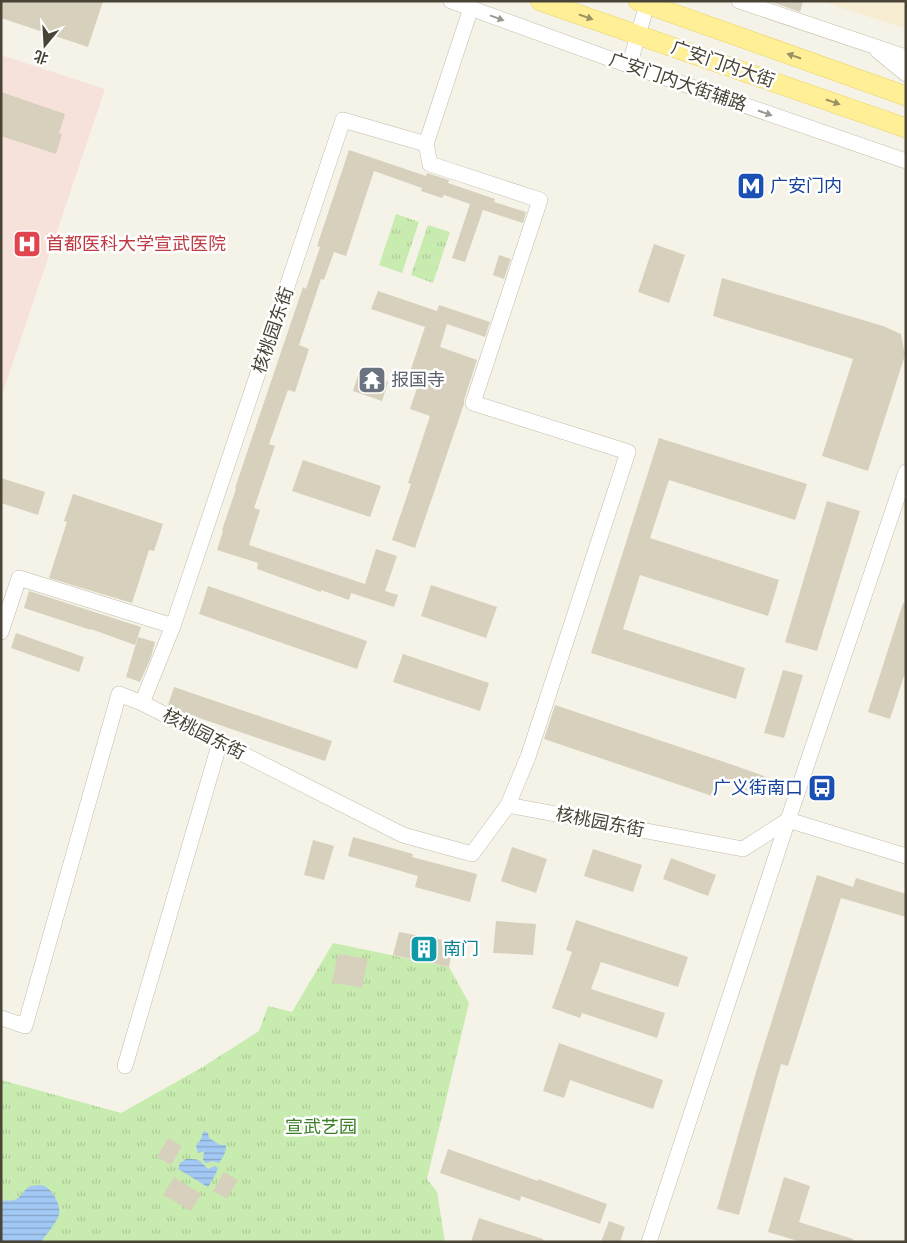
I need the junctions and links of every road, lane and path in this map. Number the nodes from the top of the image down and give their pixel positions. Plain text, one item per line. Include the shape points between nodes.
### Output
1 (451, 1) edge
2 (540, 1) edge
3 (739, 1) edge
4 (644, 2) edge
5 (471, 8) junction
6 (638, 35) junction
7 (868, 44) junction
8 (906, 57) edge
9 (629, 66) junction
10 (906, 74) edge
11 (906, 96) edge
12 (906, 128) edge
13 (426, 144) junction
14 (906, 161) edge
15 (906, 472) edge
16 (173, 626) junction
17 (1, 632) edge
18 (142, 703) junction
19 (220, 742) junction
20 (508, 805) junction
21 (788, 820) junction
22 (906, 856) edge
23 (1, 1018) edge
24 (125, 1066) dead end
25 (649, 1242) edge

1 - 5 street, 广安门内大街辅路
2 -> 6 main road, 广安门内大街
3 - 7 street
4 - 6 street
11 -> 4 main road, 广安门内大街
5 -> 9 street, 广安门内大街辅路
5 - 13 street
6 - 9 street
6 -> 12 main road, 广安门内大街
7 - 8 street
7 - 10 street
9 -> 14 street, 广安门内大街辅路
13 - 16 street, 核桃园东街 via 343,120
13 - 20 street via 430,164 540,200 473,403 628,452 528,757
15 - 21 street
16 - 17 street via 19,578
16 - 18 street, 核桃园东街
18 - 19 street, 核桃园东街
18 - 23 street via 118,694 25,1026
19 - 20 street, 核桃园东街 via 403,835 472,854
19 - 24 street
20 - 21 street, 核桃园东街 via 742,849
21 - 22 street
21 - 25 street

